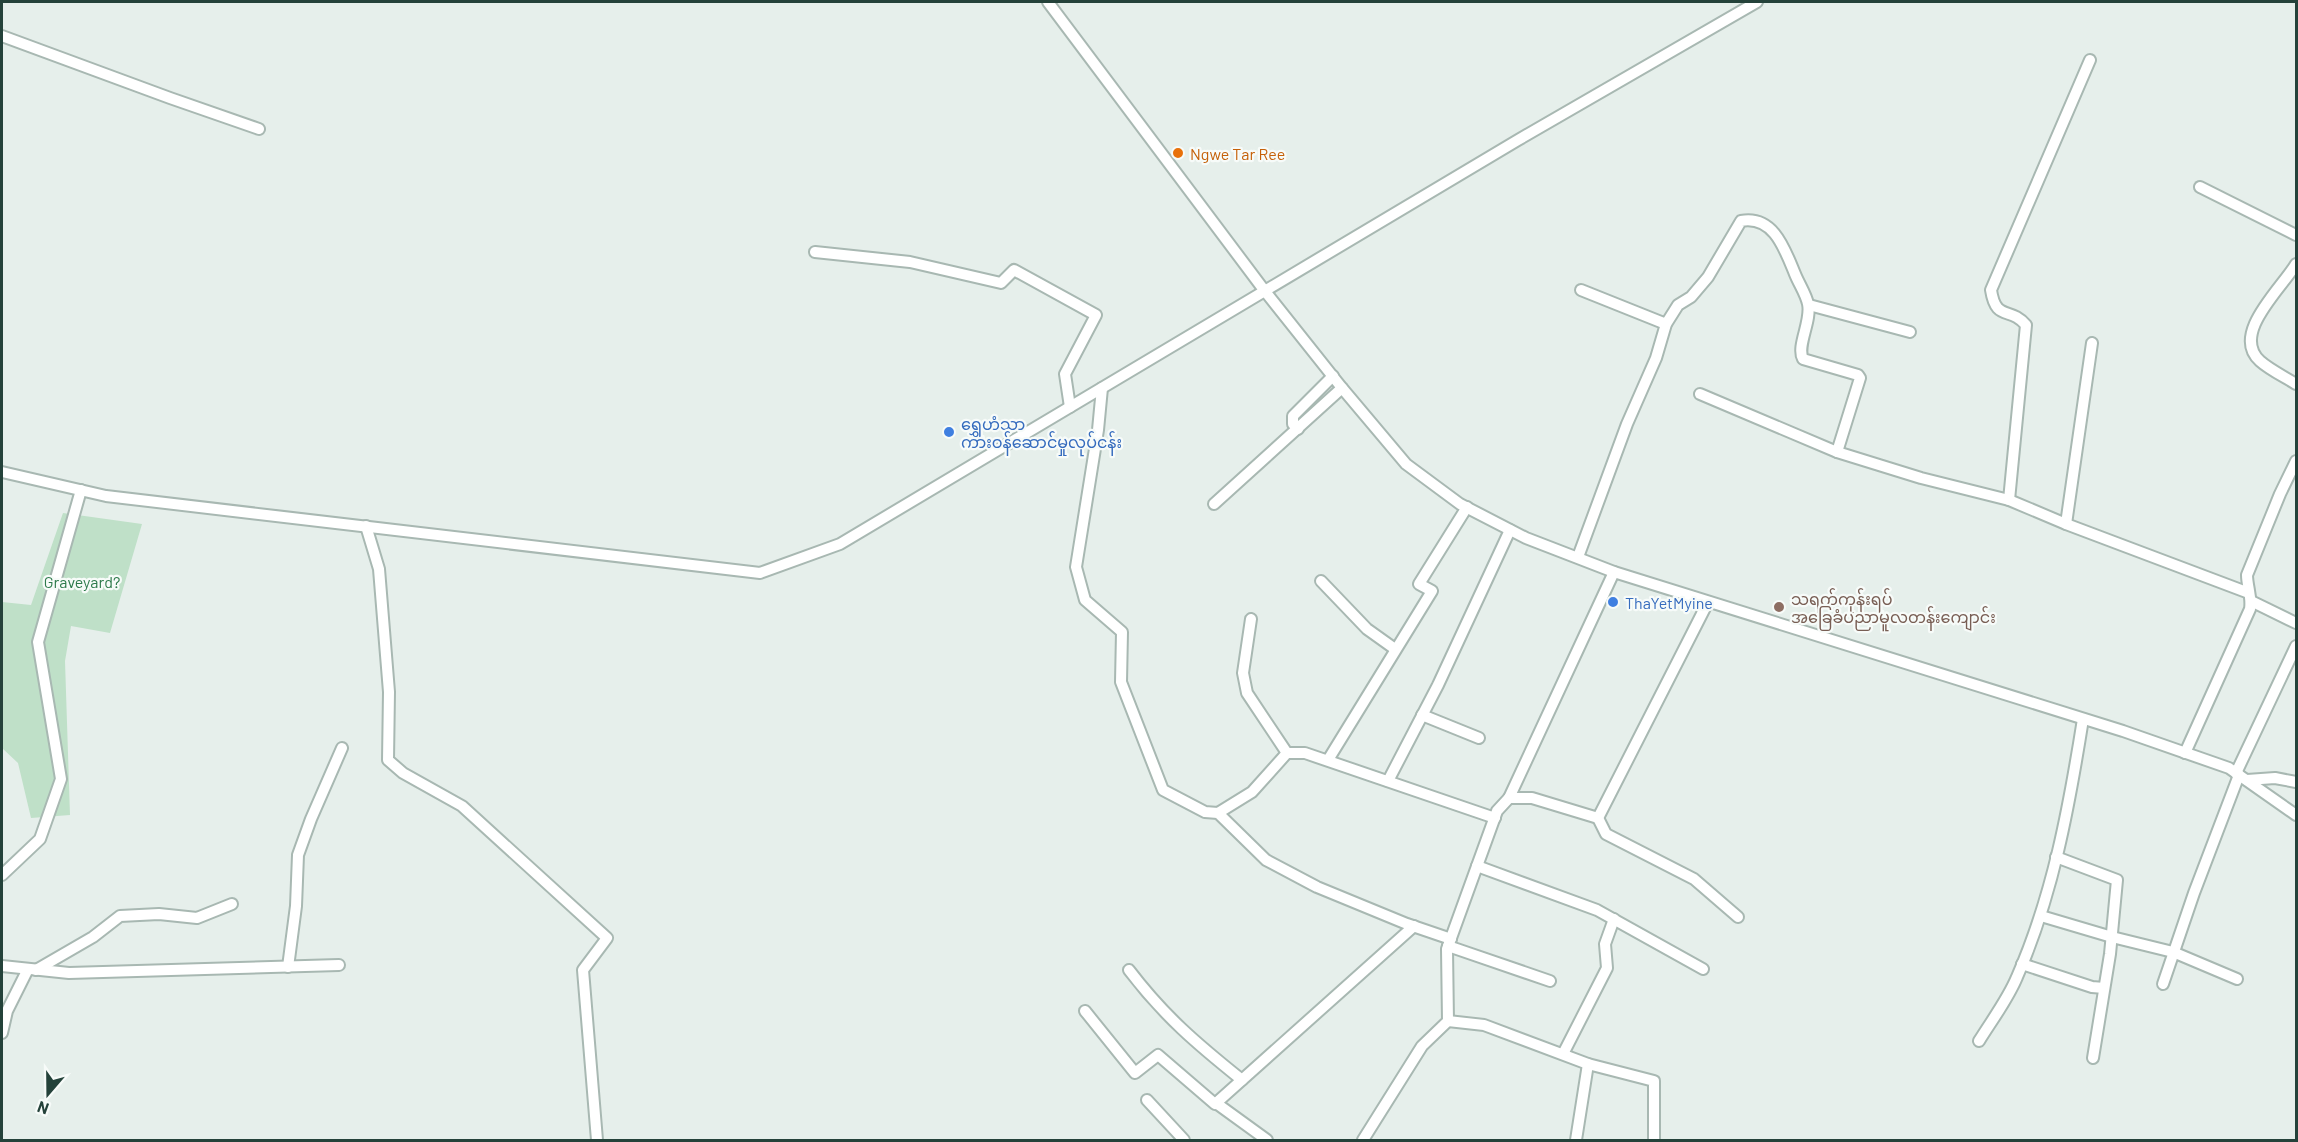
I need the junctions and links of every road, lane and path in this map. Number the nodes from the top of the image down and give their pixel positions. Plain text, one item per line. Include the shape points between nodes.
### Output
1 (1048, 2) edge
2 (1757, 2) edge
3 (2, 36) edge
4 (2090, 60) dead end
5 (259, 129) dead end
6 (2200, 187) dead end
7 (2296, 235) edge
8 (815, 252) dead end
9 (2296, 264) edge
10 (1264, 290) junction
11 (1581, 290) dead end
12 (1809, 305) junction
13 (1666, 324) junction
14 (1910, 332) dead end
15 (2092, 343) dead end
16 (1333, 376) junction
17 (2296, 384) edge
18 (1102, 388) junction
19 (1342, 388) junction
20 (1700, 394) dead end
21 (1070, 407) junction
22 (1298, 429) junction
23 (1837, 452) junction
24 (2296, 461) edge
25 (2, 472) edge
26 (81, 490) junction
27 (2009, 500) junction
28 (1214, 504) dead end
29 (1467, 507) junction
30 (2066, 524) junction
31 (366, 526) junction
32 (1510, 530) junction
33 (1578, 557) junction
34 (1614, 572) junction
35 (1321, 581) dead end
36 (2250, 597) junction
37 (1708, 602) junction
38 (1251, 619) dead end
39 (2296, 623) edge
40 (2296, 646) edge
41 (1395, 649) junction
42 (1422, 715) junction
43 (2083, 718) junction
44 (1479, 738) dead end
45 (342, 748) dead end
46 (1287, 753) junction
47 (2185, 753) junction
48 (1328, 760) junction
49 (2241, 776) junction
50 (1388, 781) junction
51 (2296, 782) edge
52 (1509, 798) junction
53 (1218, 813) junction
54 (2296, 815) edge
55 (1598, 818) junction
56 (1495, 819) junction
57 (2056, 857) junction
58 (1477, 866) junction
59 (2, 876) edge
60 (232, 904) dead end
61 (2041, 916) junction
62 (1738, 917) dead end
63 (1614, 919) junction
64 (1414, 926) junction
65 (2112, 937) junction
66 (1450, 942) junction
67 (2174, 952) junction
68 (2022, 964) junction
69 (339, 965) dead end
70 (2, 966) edge
71 (288, 967) junction
72 (1130, 969) dead end
73 (1703, 969) dead end
74 (32, 970) junction
75 (2236, 979) dead end
76 (1550, 981) dead end
77 (2163, 984) dead end
78 (2104, 988) junction
79 (1085, 1011) dead end
80 (1448, 1021) junction
81 (2, 1032) edge
82 (1979, 1041) dead end
83 (1563, 1054) junction
84 (2094, 1058) dead end
85 (1588, 1064) junction
86 (1242, 1080) junction
87 (1147, 1100) dead end
88 (1216, 1103) junction
89 (597, 1140) edge
90 (1184, 1140) edge
91 (1267, 1140) edge
92 (1363, 1140) edge
93 (1576, 1140) edge
94 (1654, 1140) edge

1 - 10 street
2 - 10 street
3 - 5 street
4 - 27 street via 1991,290 1998,310 2021,318 2026,325
6 - 7 street
8 - 21 street via 910,262 1001,283 1014,270 1096,315 1065,374
9 - 17 street via 2256,319 2250,339 2252,351 2260,361
10 - 16 street
10 - 18 street
11 - 13 street
12 - 13 street via 1782,242 1769,228 1741,221 1708,277 1691,297 1678,305
12 - 14 street
12 - 23 street via 1801,348 1803,359 1860,378
13 - 33 street
15 - 30 street
16 - 19 street
16 - 22 street via 1293,416
18 - 21 street
18 - 53 street via 1076,567 1082,589 1086,600 1122,632 1121,682 1162,790 1205,812
19 - 22 street
19 - 29 street via 1406,464
20 - 23 street
21 - 31 street via 840,544 760,573
22 - 28 street
23 - 27 street
24 - 36 street via 2247,574
25 - 26 street
26 - 31 street
26 - 59 street via 38,642 61,779 40,839
27 - 30 street
29 - 32 street
29 - 41 street via 1419,584 1432,591
30 - 36 street
31 - 89 street via 379,569 389,692 388,760 403,773 462,806 607,938 583,970
32 - 33 street
32 - 42 street
33 - 34 street
34 - 37 street
34 - 52 street
35 - 41 street via 1367,629
36 - 39 street
36 - 47 street via 2250,609
37 - 43 street
37 - 55 street
38 - 46 street via 1243,673 1247,693
40 - 49 street
41 - 48 street
42 - 44 street
42 - 50 street
43 - 47 street
43 - 57 street via 2070,801
45 - 71 street via 298,855
46 - 48 street via 1305,753
46 - 53 street via 1252,792
47 - 49 street
48 - 50 street
49 - 51 street
49 - 54 street
49 - 67 street
50 - 56 street
52 - 55 street via 1532,798
52 - 56 street
53 - 64 street via 1266,860 1317,887
55 - 62 street via 1606,834 1694,879
56 - 58 street
57 - 61 street
57 - 65 street via 2117,880
58 - 63 street
58 - 66 street
60 - 74 street via 197,918 159,914 120,916 93,937
61 - 65 street
61 - 68 street
63 - 73 street
63 - 83 street via 1605,944 1607,968
64 - 66 street
64 - 86 street
65 - 67 street
65 - 78 street
66 - 76 street
66 - 80 street
67 - 75 street
67 - 77 street
68 - 78 street
68 - 82 street via 2017,980
69 - 71 street
70 - 74 street
71 - 74 street via 69,974
72 - 86 street via 1154,1002 1193,1041
74 - 81 street via 7,1011
78 - 84 street
79 - 88 street via 1135,1073 1158,1055
80 - 83 street via 1485,1025
80 - 92 street via 1422,1046
83 - 85 street
85 - 93 street
85 - 94 street via 1654,1081
86 - 88 street
87 - 90 street
88 - 91 street

